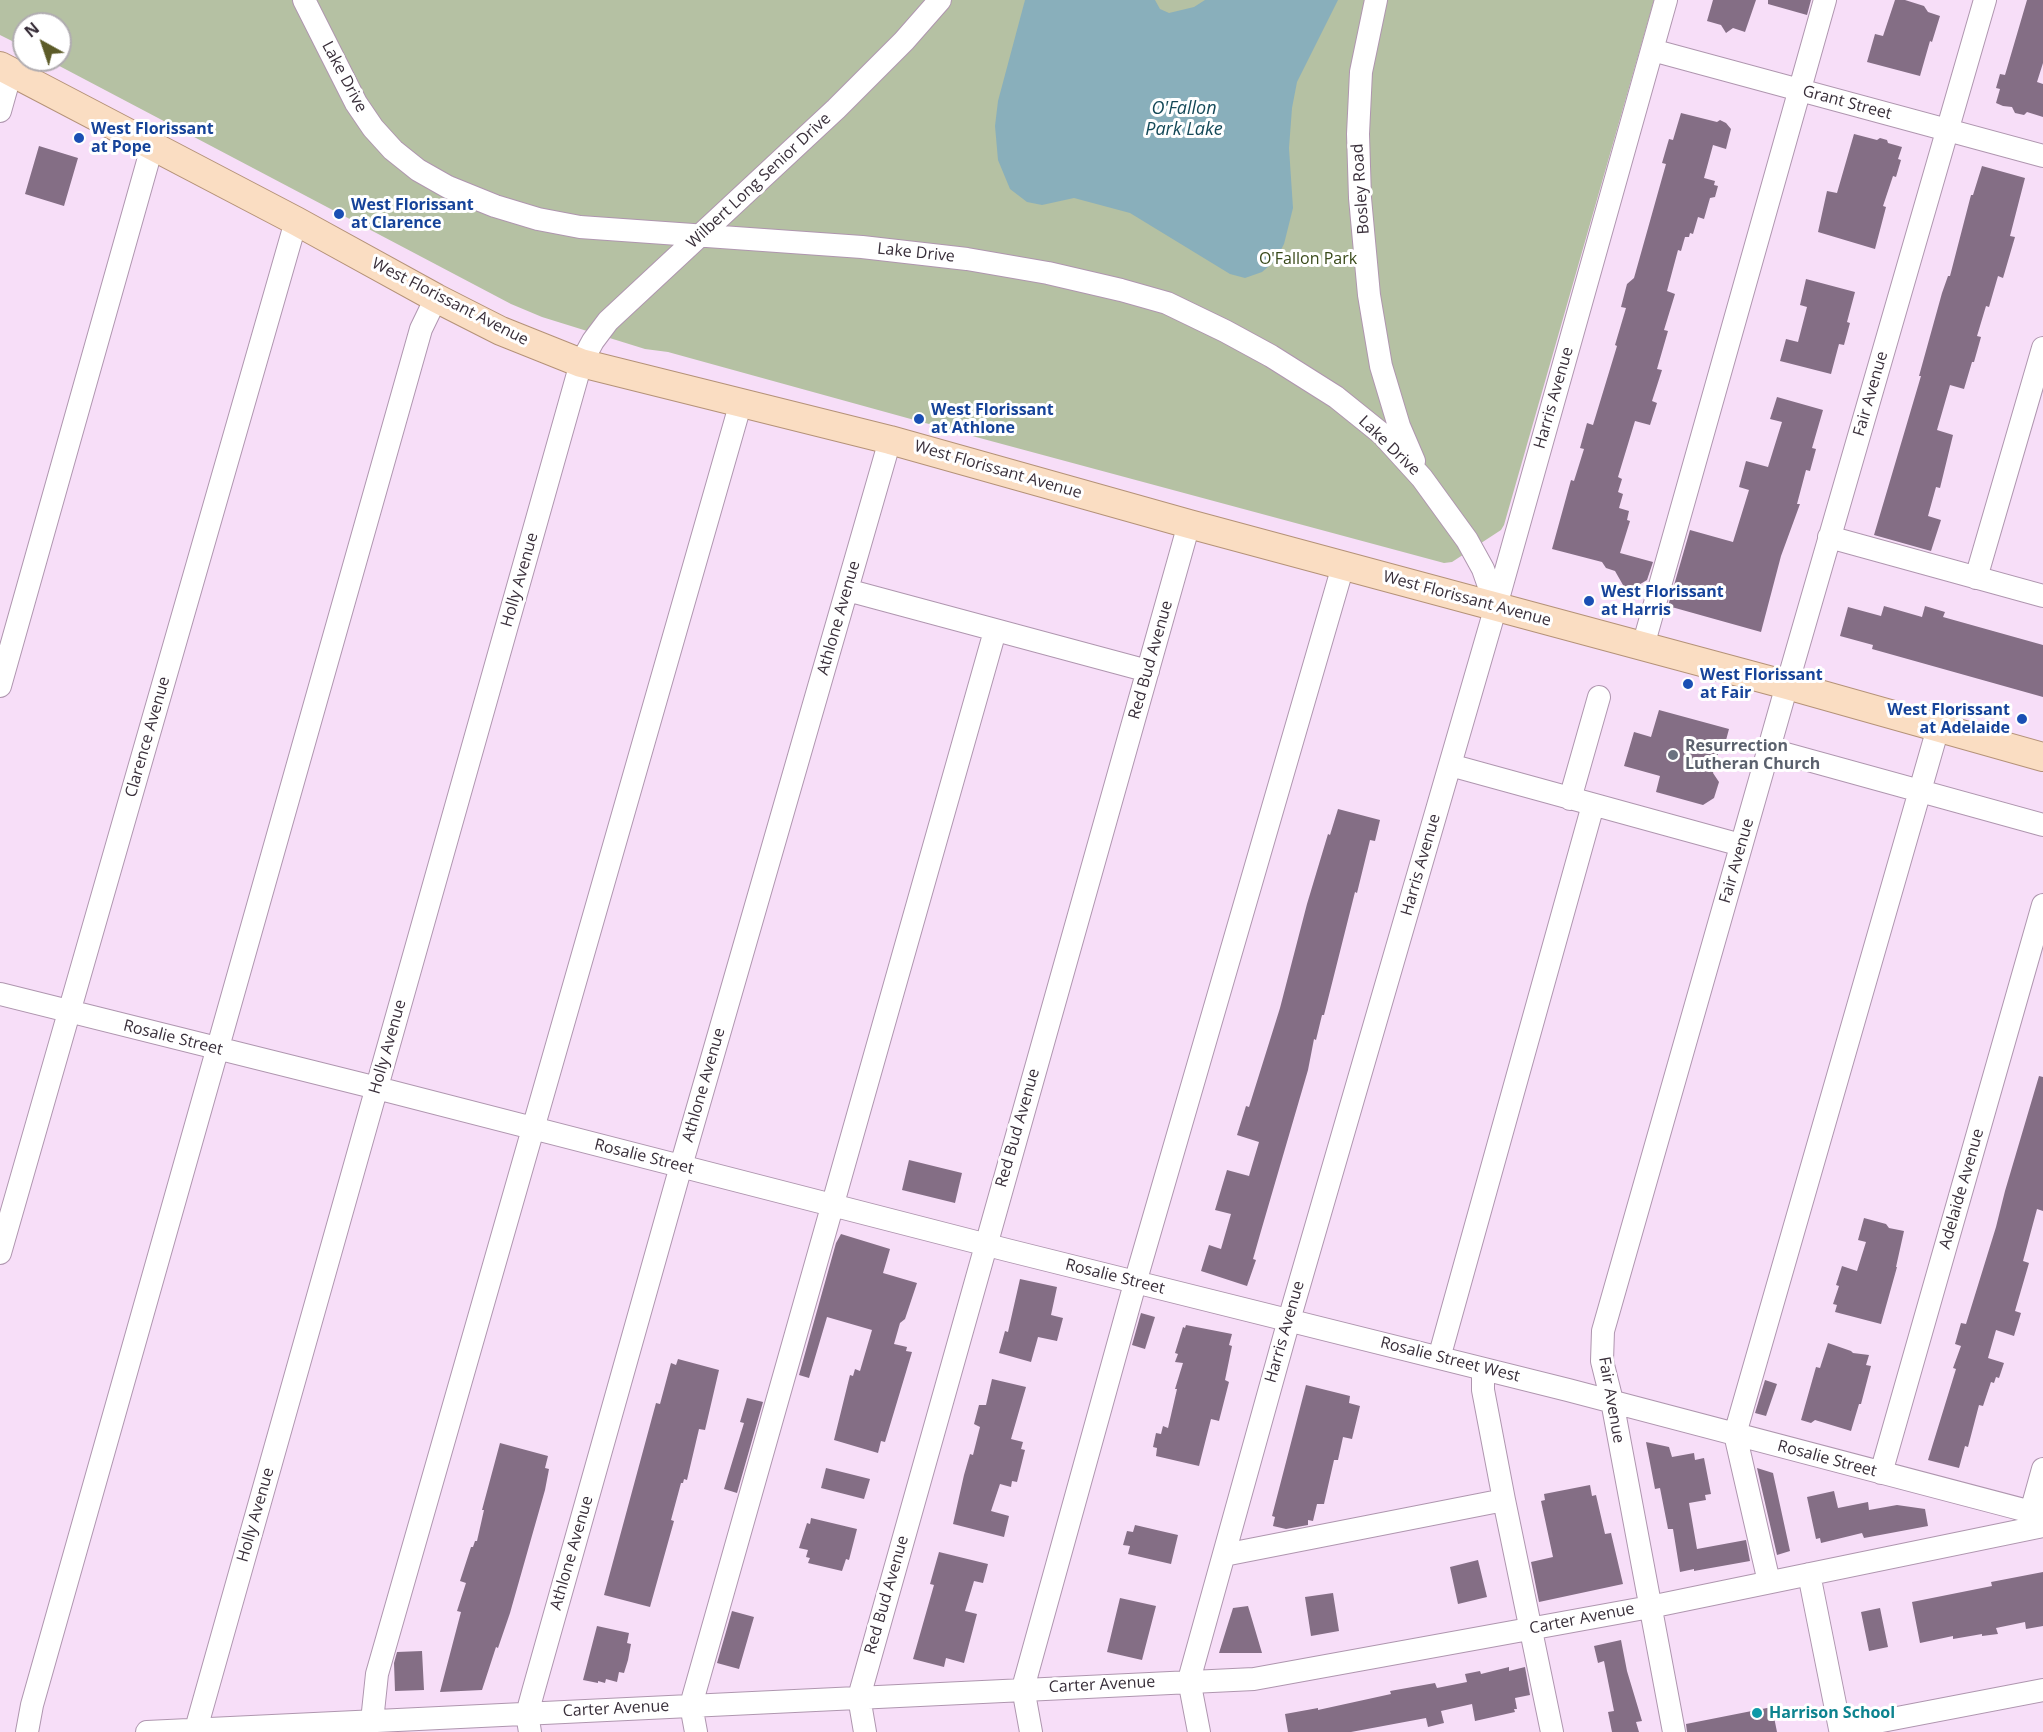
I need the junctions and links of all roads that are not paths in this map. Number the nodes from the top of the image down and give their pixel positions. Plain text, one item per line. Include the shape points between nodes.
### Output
1 (304, 0) edge
2 (940, 0) edge
3 (1376, 0) edge
4 (1666, 0) edge
5 (1825, 0) edge
6 (1985, 0) edge
7 (1652, 50) junction
8 (6, 69) edge
9 (1800, 90) junction
10 (0, 111) edge
11 (1948, 130) junction
12 (152, 147) junction
13 (2043, 156) edge
14 (296, 221) junction
15 (699, 236) junction
16 (436, 298) junction
17 (2043, 348) edge
18 (581, 363) junction
19 (741, 402) junction
20 (890, 440) junction
21 (1422, 478) junction
22 (1189, 524) junction
23 (1830, 537) junction
24 (1343, 566) junction
25 (1976, 578) junction
26 (847, 590) junction
27 (2043, 596) edge
28 (1496, 606) junction
29 (995, 631) junction
30 (1643, 646) junction
31 (1148, 671) junction
32 (1787, 685) junction
33 (0, 686) edge
34 (1599, 697) dead end
35 (1938, 728) junction
36 (1768, 749) junction
37 (2043, 758) edge
38 (1450, 765) junction
39 (1919, 791) junction
40 (1570, 799) junction
41 (1593, 805) junction
42 (2043, 825) edge
43 (1742, 845) junction
44 (2042, 910) edge
45 (0, 994) edge
46 (70, 1012) junction
47 (218, 1048) junction
48 (377, 1088) junction
49 (534, 1128) junction
50 (681, 1166) junction
51 (832, 1205) junction
52 (985, 1245) junction
53 (0, 1253) edge
54 (1136, 1282) junction
55 (1289, 1320) junction
56 (1439, 1358) junction
57 (1483, 1369) junction
58 (1611, 1401) junction
59 (1735, 1434) junction
60 (2043, 1469) edge
61 (1881, 1473) junction
62 (1504, 1500) junction
63 (2039, 1518) edge
64 (1224, 1555) junction
65 (1809, 1574) junction
66 (1769, 1582) junction
67 (1650, 1606) junction
68 (1532, 1629) junction
69 (1189, 1680) junction
70 (1023, 1689) junction
71 (2043, 1690) edge
72 (859, 1697) junction
73 (691, 1705) junction
74 (372, 1721) junction
75 (528, 1723) edge
76 (196, 1730) edge
77 (1840, 1731) edge
78 (27, 1732) edge
79 (147, 1732) edge
80 (696, 1732) edge
81 (866, 1732) edge
82 (1031, 1732) edge
83 (1199, 1732) edge
84 (1552, 1732) edge
85 (1674, 1732) edge

1 - 15 street, Lake Drive via 362,112 393,150 418,170 448,187 538,219 580,227
2 - 15 street, Wilbert Long Senior Drive via 836,109
3 - 21 street, Bosley Road via 1361,72 1358,134 1369,295 1381,366 1396,416
4 - 7 street, Harris Avenue
5 - 9 street
6 - 11 street, Fair Avenue
7 - 9 street, Grant Street
7 - 28 street, Harris Avenue
8 - 10 street
8 - 12 main road, West Florissant Avenue
9 - 11 street, Grant Street
9 - 30 street
11 - 13 street, Grant Street
11 - 23 street, Fair Avenue
12 - 14 main road, West Florissant Avenue
12 - 33 street
14 - 16 main road, West Florissant Avenue
14 - 46 street, Clarence Avenue
15 - 18 street, Wilbert Long Senior Drive via 608,321
15 - 21 street, Lake Drive via 967,259 1059,275 1167,303 1225,331 1336,397 1382,434
16 - 18 main road, West Florissant Avenue via 501,331
16 - 47 street via 421,329
17 - 25 street
18 - 19 main road, West Florissant Avenue
18 - 48 street, Holly Avenue
19 - 20 main road, West Florissant Avenue
19 - 49 street
20 - 22 main road, West Florissant Avenue
20 - 26 street, Athlone Avenue
21 - 28 street, Lake Drive via 1467,540
22 - 24 main road, West Florissant Avenue
22 - 31 street, Red Bud Avenue
23 - 25 street
23 - 32 street, Fair Avenue
24 - 28 main road, West Florissant Avenue
24 - 54 street
25 - 27 street
26 - 29 street
26 - 50 street, Athlone Avenue
28 - 30 main road, West Florissant Avenue
28 - 38 street, Harris Avenue
29 - 31 street
29 - 51 street
30 - 32 main road, West Florissant Avenue
31 - 52 street, Red Bud Avenue
32 - 35 main road, West Florissant Avenue
32 - 36 street, Fair Avenue
34 - 40 street
35 - 37 main road, West Florissant Avenue
35 - 39 street
36 - 39 street
36 - 43 street, Fair Avenue
38 - 40 street
38 - 55 street, Harris Avenue
39 - 42 street
39 - 59 street
40 - 41 street
41 - 43 street
41 - 56 street
43 - 58 street, Fair Avenue via 1603,1331 1602,1361
44 - 61 street, Adelaide Avenue
45 - 46 street, Rosalie Street
46 - 47 street, Rosalie Street
46 - 53 street, Clarence Avenue
47 - 48 street, Rosalie Street
47 - 78 street
48 - 49 street, Rosalie Street
48 - 76 street, Holly Avenue
49 - 50 street, Rosalie Street
49 - 74 street via 377,1674
50 - 51 street, Rosalie Street
50 - 75 street, Athlone Avenue
51 - 52 street, Rosalie Street
51 - 73 street
52 - 54 street, Rosalie Street
52 - 72 street, Red Bud Avenue
54 - 55 street, Rosalie Street
54 - 70 street
55 - 56 street, Rosalie Street West
55 - 64 street, Harris Avenue
56 - 57 street, Rosalie Street West
57 - 58 street, Rosalie Street West
57 - 62 street via 1483,1390
58 - 59 street, Rosalie Street
58 - 67 street, Fair Avenue
59 - 61 street, Rosalie Street
59 - 66 street
60 - 63 street
61 - 63 street, Rosalie Street
62 - 64 street
62 - 68 street
63 - 65 street, Carter Avenue
64 - 69 street, Harris Avenue
65 - 66 street, Carter Avenue
65 - 77 street
66 - 67 street, Carter Avenue
67 - 68 street, Carter Avenue
67 - 85 street, Fair Avenue
68 - 69 street, Carter Avenue via 1284,1675
68 - 84 street
69 - 70 street, Carter Avenue
69 - 83 street, Harris Avenue
70 - 72 street, Carter Avenue
70 - 82 street
71 - 77 street
72 - 73 street, Carter Avenue
72 - 81 street, Red Bud Avenue
73 - 75 street, Carter Avenue
73 - 80 street
74 - 75 street, Carter Avenue
74 - 76 street, Carter Avenue
76 - 79 street, Carter Avenue

